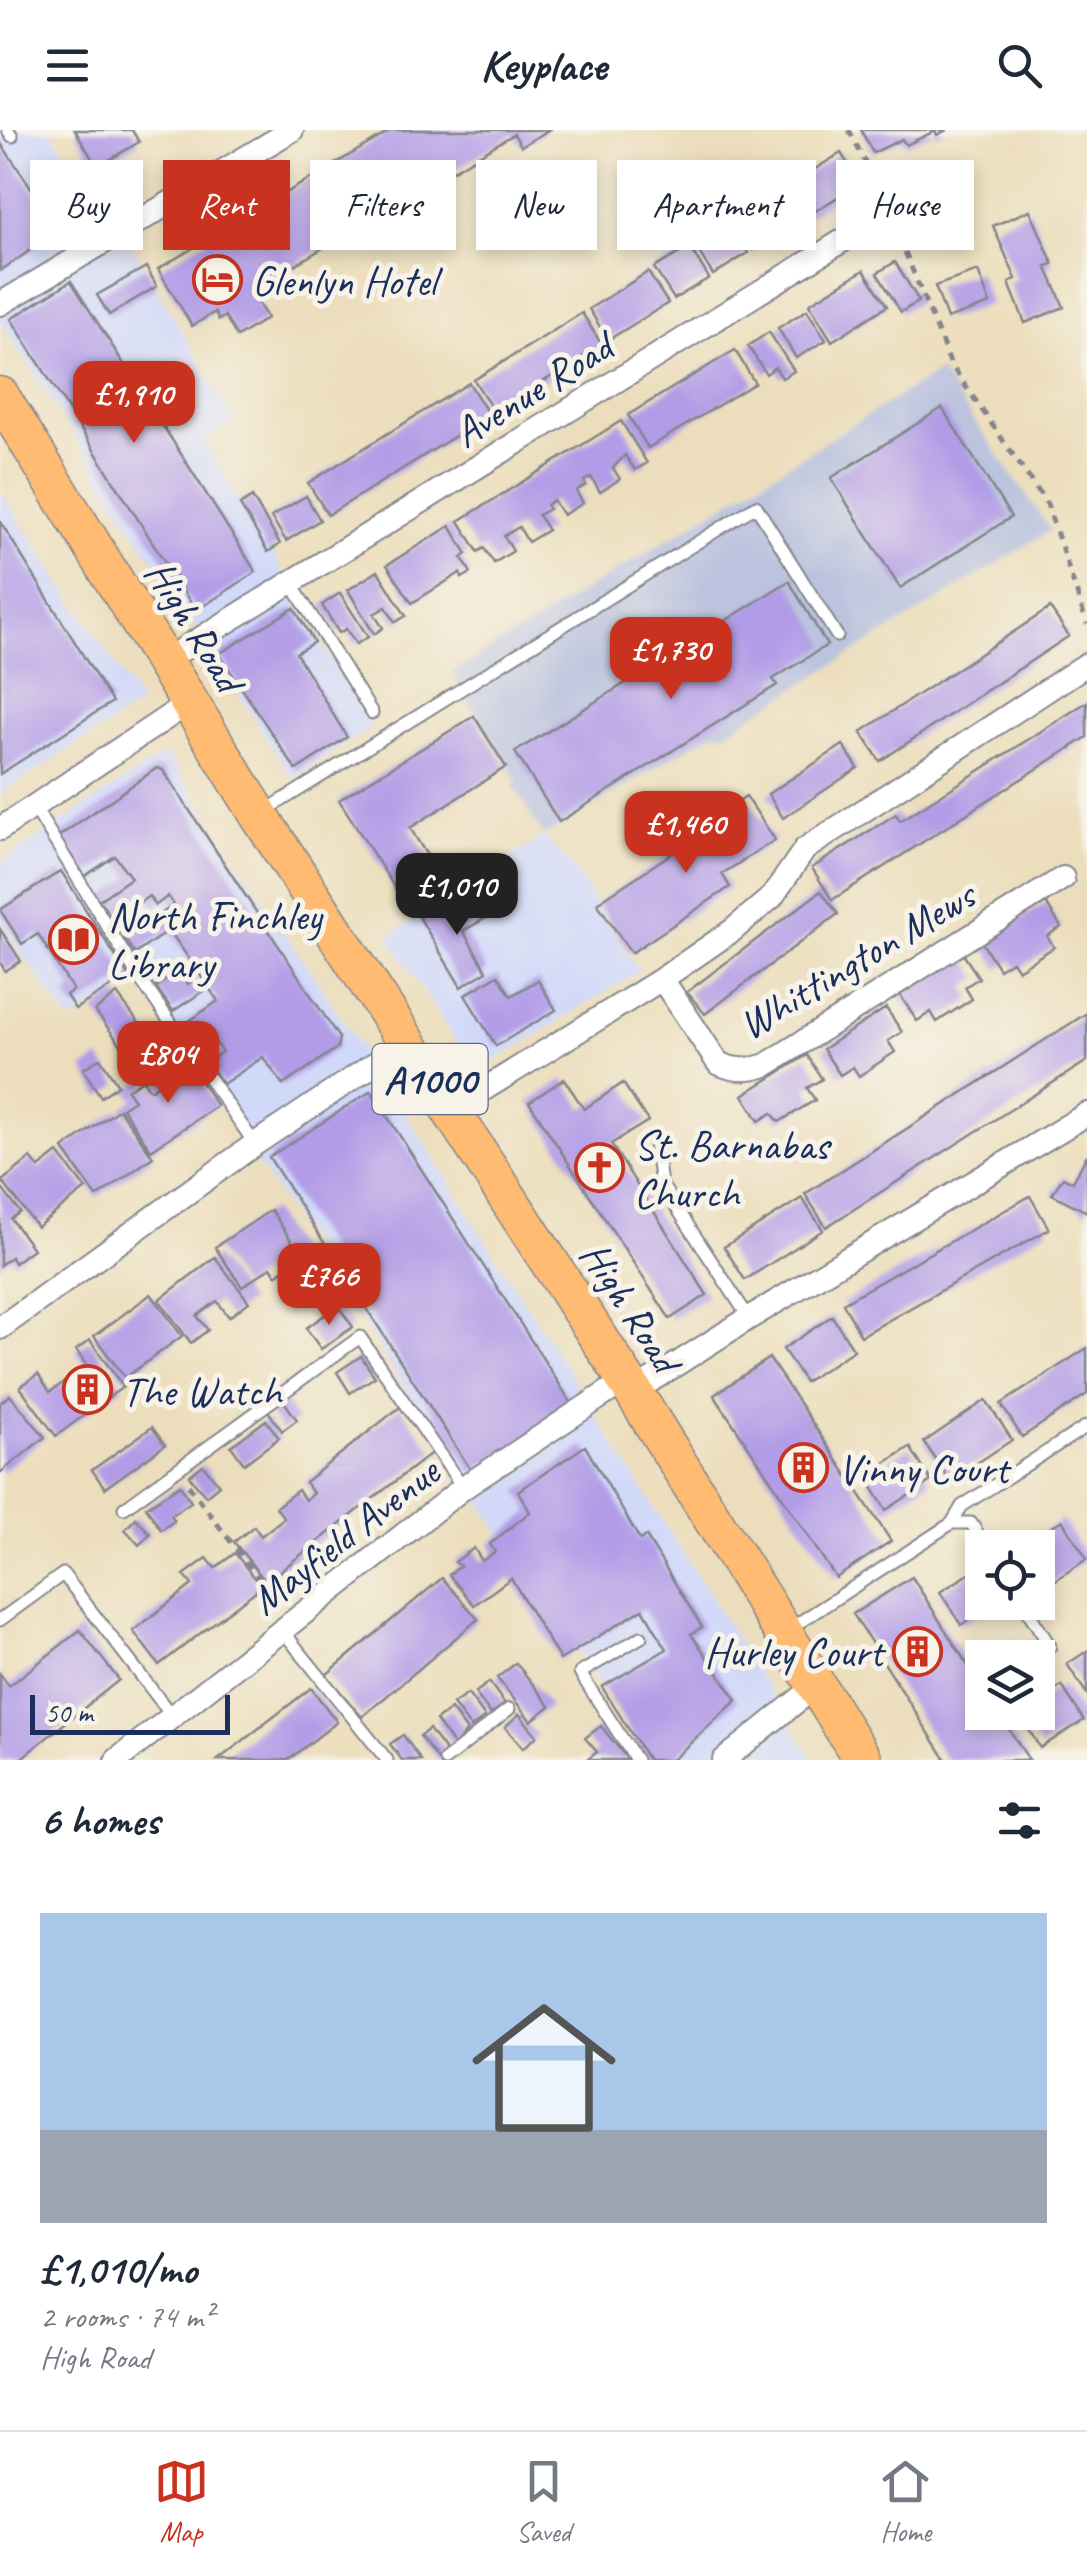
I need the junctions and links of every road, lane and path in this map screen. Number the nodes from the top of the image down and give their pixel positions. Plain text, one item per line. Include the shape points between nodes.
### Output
1 (292, 130) edge
2 (849, 130) edge
3 (866, 160) edge
4 (836, 245) edge
5 (904, 250) edge
6 (0, 304) edge
7 (0, 396) edge
8 (291, 582) junction
9 (1087, 624) edge
10 (837, 636) dead end
11 (164, 661) junction
12 (1087, 664) edge
13 (190, 702) junction
14 (372, 713) dead end
15 (34, 807) junction
16 (259, 815) junction
17 (0, 829) edge
18 (1063, 878) dead end
19 (662, 979) junction
20 (407, 1042) junction
21 (449, 1111) junction
22 (1087, 1114) edge
23 (655, 1143) dead end
24 (256, 1144) junction
25 (748, 1318) junction
26 (0, 1328) edge
27 (630, 1386) junction
28 (1087, 1426) edge
29 (177, 1470) junction
30 (463, 1488) junction
31 (124, 1508) dead end
32 (952, 1523) junction
33 (975, 1530) edge
34 (0, 1620) edge
35 (287, 1626) junction
36 (784, 1632) junction
37 (641, 1637) dead end
38 (817, 1685) junction
39 (509, 1709) dead end
40 (172, 1716) junction
41 (117, 1760) edge
42 (387, 1760) edge
43 (446, 1760) edge
44 (636, 1760) edge
45 (724, 1760) edge
46 (864, 1760) edge

1 - 6 street
2 - 3 path
4 - 8 street, Avenue Road
5 - 9 path via 950,365 1047,504
7 - 11 main road, High Road / A1000
8 - 11 street, Avenue Road
8 - 14 lane
10 - 16 lane via 756,506
11 - 13 main road, High Road / A1000
12 - 19 street via 805,849 772,898
13 - 15 street
13 - 16 main road, High Road / A1000
15 - 17 street
15 - 24 lane via 134,970
16 - 20 main road, High Road / A1000
18 - 19 street, Whittington Mews via 750,1070 718,1063
19 - 21 street
20 - 21 main road, High Road / A1000
20 - 24 street
21 - 27 main road, High Road / A1000
22 - 25 street, Mayfield Avenue
23 - 25 lane via 661,1184
24 - 26 street
25 - 27 street, Mayfield Avenue
27 - 30 street, Mayfield Avenue
27 - 36 main road, High Road / A1000
28 - 32 lane via 962,1506
29 - 30 lane via 360,1337
29 - 31 lane
29 - 35 path
30 - 35 street, Mayfield Avenue
32 - 33 lane via 971,1523
32 - 36 lane
34 - 40 lane via 62,1574
35 - 40 street, Mayfield Avenue
35 - 42 lane
36 - 38 main road, High Road / A1000
37 - 44 lane via 580,1674
38 - 45 street
38 - 46 main road, High Road / A1000
39 - 43 lane
40 - 41 street, Mayfield Avenue

